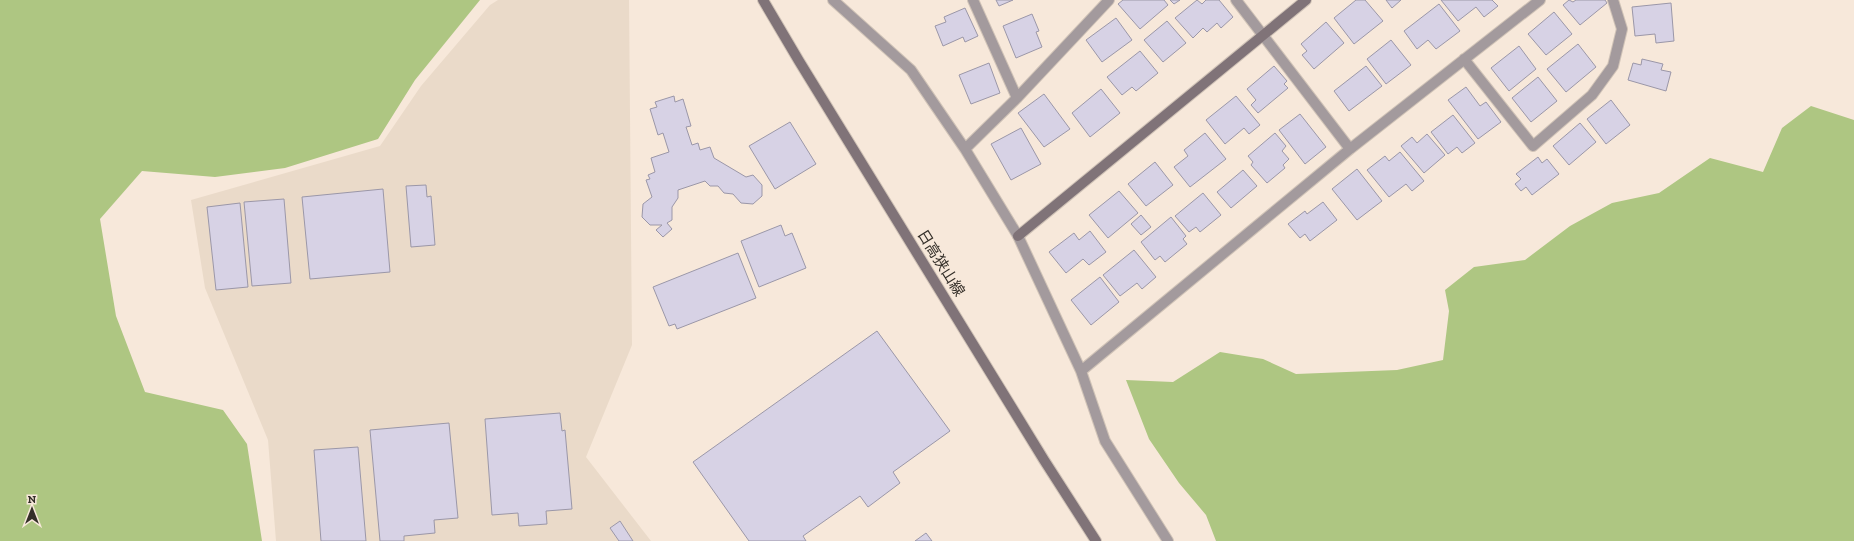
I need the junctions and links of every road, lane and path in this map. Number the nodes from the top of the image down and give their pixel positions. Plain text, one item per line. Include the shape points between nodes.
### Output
1 (763, 0) edge
2 (833, 0) edge
3 (973, 0) edge
4 (1109, 0) edge
5 (1236, 0) edge
6 (1306, 0) edge
7 (1540, 0) edge
8 (1613, 0) edge
9 (1263, 34) junction
10 (1464, 59) junction
11 (1017, 98) junction
12 (965, 149) junction
13 (1350, 149) junction
14 (1018, 236) junction
15 (1081, 371) junction
16 (1096, 541) edge
17 (1168, 541) edge

1 - 16 main road, 日高狭山線
2 - 12 street via 911,70
3 - 11 street
4 - 11 street
5 - 9 street
6 - 9 main road
7 - 10 street
8 - 10 street via 1622,29 1613,66 1592,94 1534,146
9 - 13 street
9 - 14 main road
10 - 13 street
11 - 12 street
12 - 14 street
13 - 15 street
14 - 15 street
15 - 17 street via 1105,441

